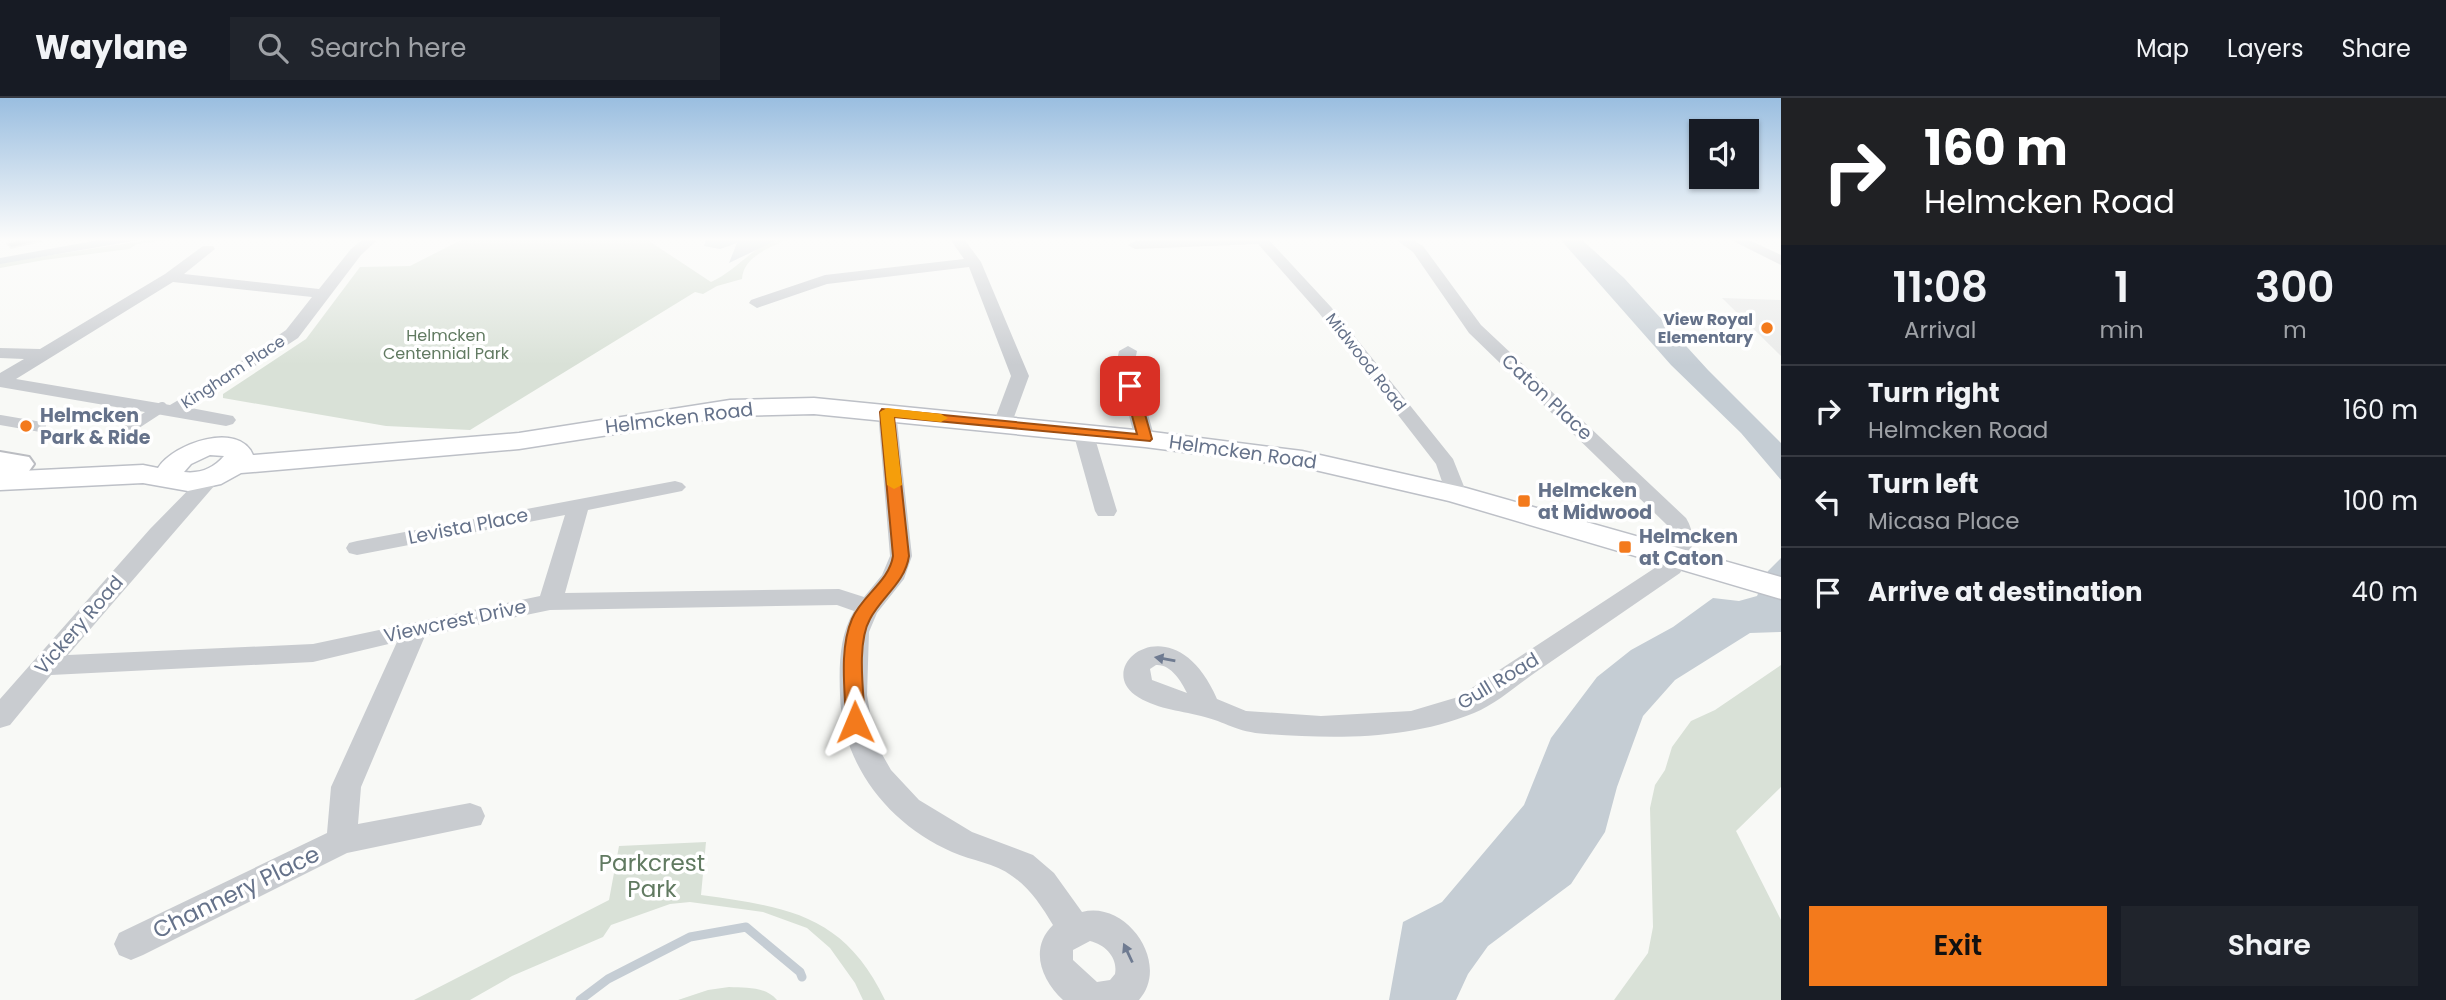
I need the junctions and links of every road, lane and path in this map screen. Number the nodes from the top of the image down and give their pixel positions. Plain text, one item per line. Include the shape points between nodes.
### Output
1 (163, 281) edge
2 (207, 281) edge
3 (334, 281) edge
4 (822, 281) edge
5 (982, 281) edge
6 (1299, 281) edge
7 (1441, 281) edge
8 (324, 294) junction
9 (757, 303) dead end
10 (1128, 351) dead end
11 (0, 354) edge
12 (40, 354) junction
13 (0, 382) edge
14 (168, 408) junction
15 (887, 412) junction
16 (0, 420) edge
17 (226, 420) joint
18 (1003, 424) junction
19 (41, 427) dead end
20 (1083, 432) junction
21 (116, 437) dead end
22 (1145, 439) junction
23 (209, 464) junction
24 (4, 468) edge
25 (675, 487) dead end
26 (1456, 494) junction
27 (579, 505) junction
28 (1105, 511) dead end
29 (357, 548) dead end
30 (1679, 557) junction
31 (1781, 588) edge
32 (551, 602) junction
33 (867, 607) junction
34 (415, 629) junction
35 (43, 666) junction
36 (1206, 706) dead end
37 (0, 717) edge
38 (470, 816) dead end
39 (342, 841) junction
40 (1074, 929) junction
41 (131, 944) dead end
42 (1100, 1000) edge

1 - 12 street
2 - 8 street
3 - 8 street, Kingham Place
4 - 9 street
5 - 18 street via 1020,376
6 - 26 street, Midwood Road via 1446,463
7 - 30 street, Caton Place via 1475,329 1678,523 1683,543
8 - 14 street, Kingham Place via 292,334 230,377
10 - 22 street via 1125,365
11 - 12 street
12 - 13 street
13 - 14 street
14 - 17 street
14 - 21 lane
15 - 18 main road, Helmcken Road
15 - 23 main road, Helmcken Road via 814,406 730,408 519,441
15 - 33 street via 901,556 899,570
16 - 19 lane
17 - 23 street
18 - 20 main road, Helmcken Road
20 - 22 main road, Helmcken Road
20 - 28 street
22 - 26 main road, Helmcken Road via 1303,459
23 - 24 main road, Helmcken Road via 143,474
23 - 35 street, Vickery Road via 158,534
25 - 27 street, Levista Place
26 - 30 main road, Helmcken Road
27 - 29 street, Levista Place
27 - 32 street
30 - 31 main road, Helmcken Road
30 - 36 street, Gull Road via 1672,568 1467,705 1411,722 1321,727 1243,722
32 - 33 street, Viewcrest Drive via 839,597
32 - 34 street, Viewcrest Drive
33 - 40 street via 854,646 855,722 864,750 883,782 933,828 1027,868 1044,884
34 - 35 street, Viewcrest Drive via 313,653
34 - 39 street, Channery Place via 346,787
35 - 37 street, Vickery Road
38 - 39 street, Channery Place
39 - 41 street, Channery Place
40 - 42 street via 1058,948 1061,976 1071,988
42 -> 40 street via 1125,992 1132,980 1131,953 1111,932 1086,926

